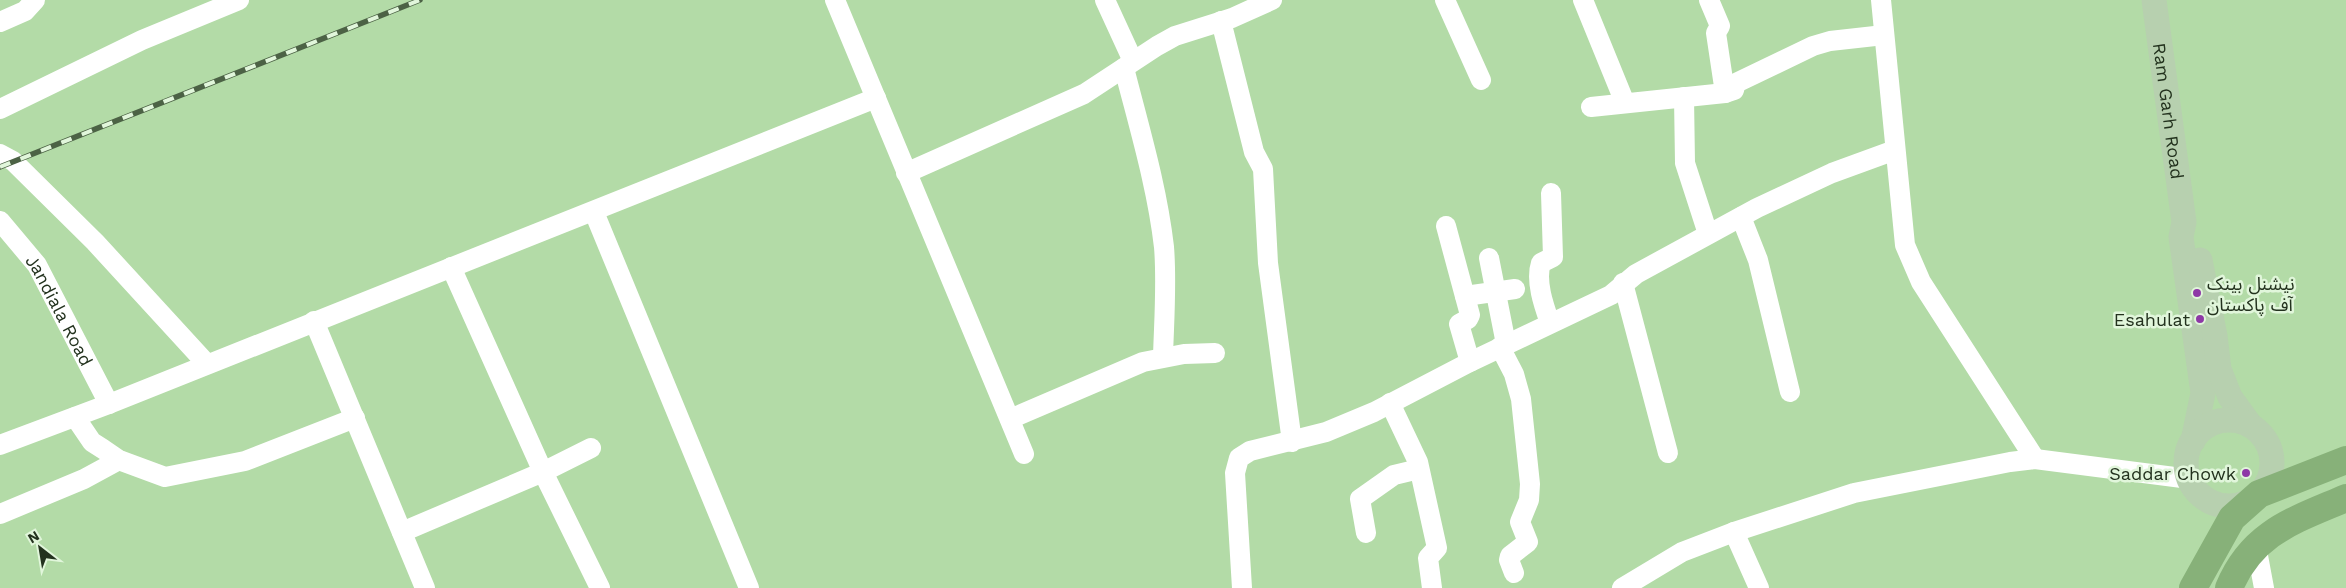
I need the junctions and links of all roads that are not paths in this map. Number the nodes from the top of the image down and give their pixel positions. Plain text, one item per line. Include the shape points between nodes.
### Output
1 (35, 0) edge
2 (239, 0) edge
3 (835, 0) edge
4 (1105, 0) edge
5 (1272, 0) edge
6 (1444, 0) edge
7 (1583, 0) edge
8 (1708, 0) edge
9 (1881, 0) edge
10 (2154, 0) edge
11 (209, 6) edge
12 (1221, 21) junction
13 (0, 22) edge
14 (1884, 35) junction
15 (1129, 64) junction
16 (1480, 80) dead end
17 (1725, 93) junction
18 (1684, 97) junction
19 (876, 98) junction
20 (1625, 103) junction
21 (1591, 107) dead end
22 (0, 109) edge
23 (1895, 150) junction
24 (0, 154) edge
25 (906, 173) junction
26 (1551, 193) dead end
27 (594, 212) junction
28 (1741, 217) junction
29 (0, 221) edge
30 (2184, 222) junction
31 (1446, 226) dead end
32 (1708, 234) junction
33 (1489, 258) dead end
34 (451, 266) junction
35 (1623, 283) junction
36 (1506, 290) junction
37 (1465, 296) junction
38 (314, 321) junction
39 (1550, 323) junction
40 (1503, 346) junction
41 (1216, 353) dead end
42 (1164, 357) junction
43 (1470, 362) junction
44 (206, 363) junction
45 (1790, 392) dead end
46 (1390, 403) junction
47 (109, 404) junction
48 (75, 417) junction
49 (355, 418) junction
50 (1010, 420) junction
51 (2251, 426) junction
52 (2193, 441) junction
53 (1292, 442) junction
54 (0, 445) edge
55 (591, 448) dead end
56 (1668, 453) dead end
57 (1024, 454) dead end
58 (2035, 459) junction
59 (119, 460) junction
60 (2346, 460) edge
61 (1419, 468) junction
62 (543, 472) junction
63 (2190, 479) junction
64 (2259, 494) junction
65 (2346, 498) edge
66 (0, 514) edge
67 (402, 532) junction
68 (1734, 532) junction
69 (1366, 533) dead end
70 (2223, 534) junction
71 (2251, 550) junction
72 (1514, 573) dead end
73 (2198, 579) edge
74 (425, 588) edge
75 (600, 588) edge
76 (749, 588) edge
77 (1242, 588) edge
78 (1432, 588) edge
79 (1622, 588) edge
80 (1759, 588) edge
81 (2222, 588) edge
82 (2229, 588) edge
83 (2264, 588) edge

1 - 13 street via 26,11
2 - 11 street
3 - 19 street
4 - 15 street
5 - 12 street
6 - 16 street
7 - 20 street
8 - 17 street via 1720,26 1716,33
9 - 14 street
10 - 30 main road, Ram Garh Road
11 - 22 street
12 - 15 street via 1175,36
12 - 53 street via 1254,152 1263,169 1268,263
14 - 17 street via 1813,46 1736,83 1734,90
14 - 23 street
15 - 25 street via 1061,105
15 - 42 street via 1164,248
17 - 18 street
18 - 20 street
18 - 32 street via 1685,163
19 - 25 street
19 - 27 street
20 - 21 street
23 - 28 street via 1832,173
23 - 58 street via 1905,246 1921,282
24 - 44 street via 13,162 95,242
25 - 50 street
26 - 39 street via 1553,257 1540,265 1541,295
27 - 34 street
27 - 76 street
28 - 32 street
28 - 45 street via 1758,260
29 - 47 street, Jandiala Road via 36,265
30 - 51 main road, Ram Garh Road via 2194,234 2219,369 2230,397
30 - 52 main road, Ram Garh Road via 2181,237 2203,393
31 - 37 street
32 - 35 street
33 - 36 street
34 - 38 street
34 - 62 street
35 - 39 street via 1611,295
35 - 56 street
36 - 37 street
36 - 40 street
37 - 43 street via 1470,316 1459,324
38 - 44 street
38 - 49 street
39 - 40 street
40 - 43 street
40 - 72 street via 1520,394 1530,484 1529,500 1520,522 1528,542 1510,556
41 - 42 street
42 - 50 street via 1129,367
43 - 46 street
44 - 47 street
46 - 53 street via 1326,432
46 - 61 street
47 - 48 street
48 - 54 street
48 - 59 street via 92,442
49 - 59 street via 245,461 165,477
49 - 67 street
50 - 57 street
51 - 52 main road via 2225,420 2201,431
51 - 64 main road via 2269,445 2272,458 2269,477
52 - 63 main road via 2188,453
53 - 77 street via 1250,451 1236,465
55 - 62 street
58 - 63 street
58 - 68 street via 1854,493
59 - 66 street via 84,479
60 - 64 highway
61 - 69 street via 1394,475 1360,499
61 - 78 street via 1437,548 1428,558
62 - 67 street
62 - 75 street
63 - 64 main road via 2197,491 2220,505 2241,504
64 - 70 highway via 2232,518
65 - 71 highway via 2287,524
67 - 74 street
68 - 79 street via 1682,552
68 - 80 street
70 - 71 highway via 2230,554 2236,558
70 - 73 highway
71 - 82 highway
71 - 83 street
73 - 81 highway via 2210,570 2216,574

